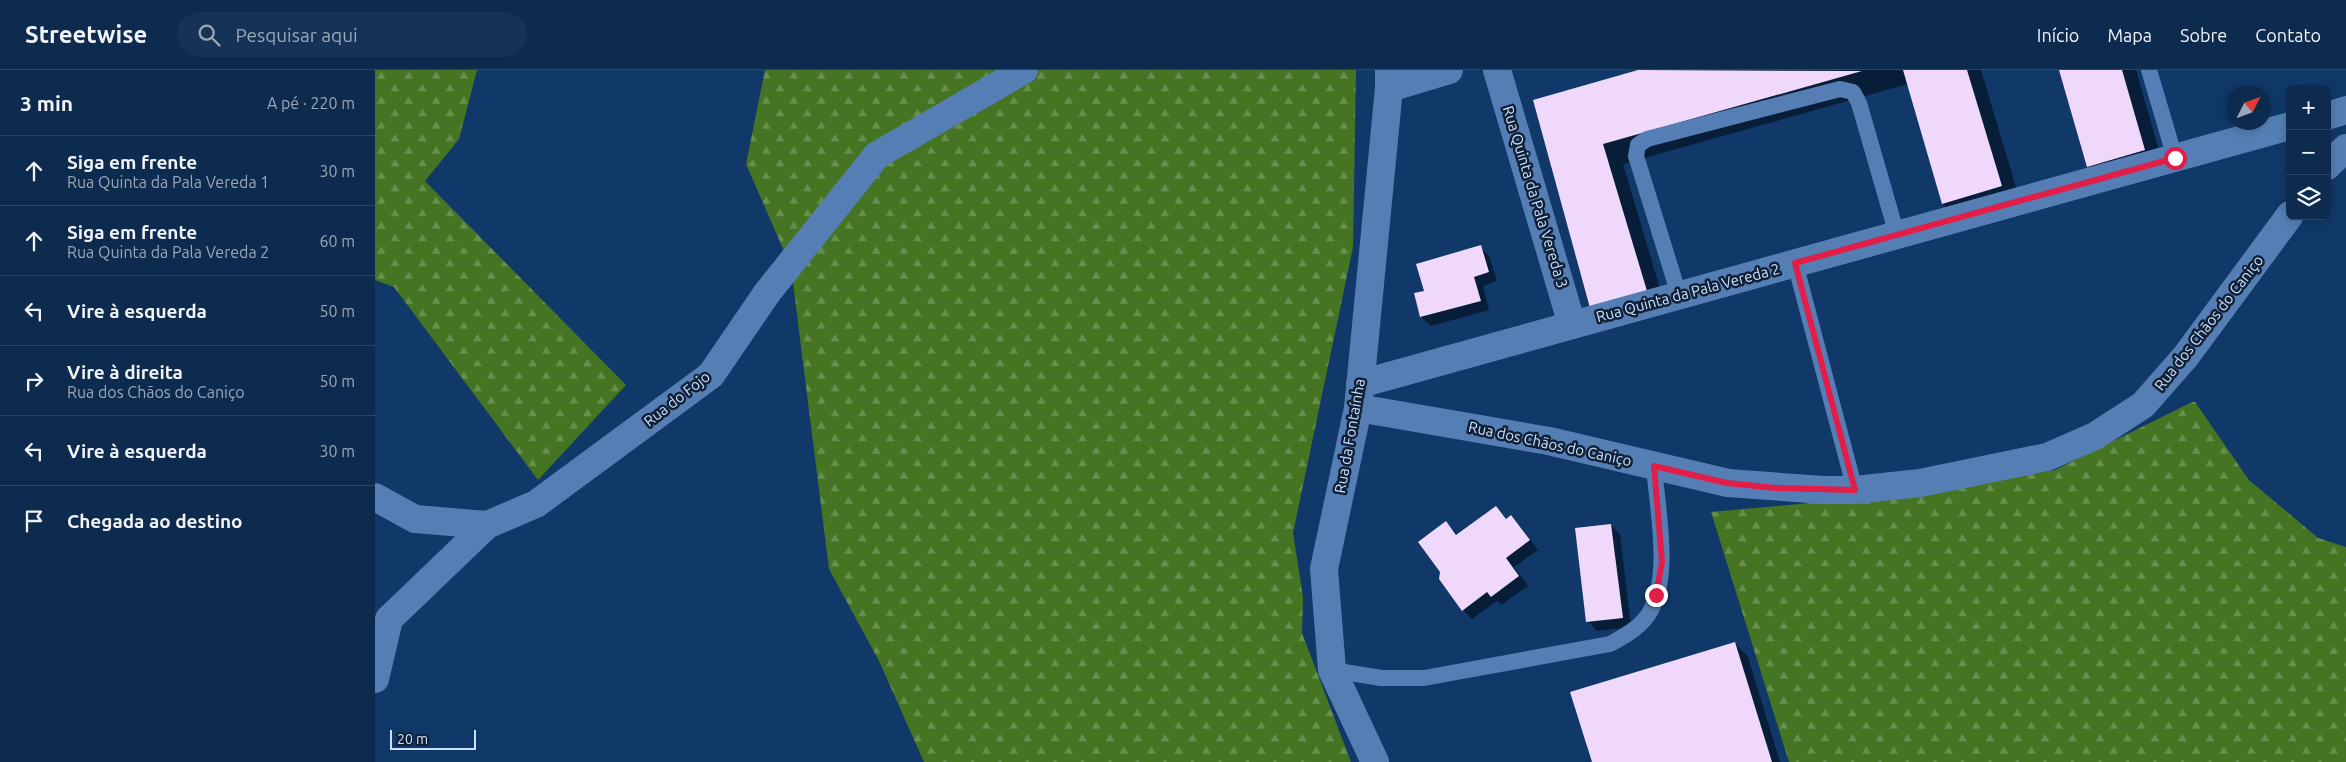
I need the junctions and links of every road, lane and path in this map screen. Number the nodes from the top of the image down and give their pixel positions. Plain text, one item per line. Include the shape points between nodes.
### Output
1 (1024, 70) edge
2 (1449, 70) edge
3 (1497, 70) edge
4 (2149, 70) edge
5 (1389, 79) edge
6 (2346, 110) edge
7 (2331, 115) edge
8 (2286, 127) edge
9 (2346, 148) edge
10 (2175, 158) junction
11 (2331, 162) edge
12 (2286, 220) edge
13 (1897, 235) junction
14 (1795, 263) junction
15 (1679, 295) junction
16 (1573, 325) junction
17 (1359, 396) junction
18 (1654, 466) junction
19 (1855, 490) junction
20 (375, 497) edge
21 (487, 525) junction
22 (1332, 670) junction
23 (375, 679) edge
24 (1375, 762) edge

1 - 21 street, Rua do Fojo via 877,155 767,293 711,375 536,504
2 - 5 street
3 - 16 street, Rua Quinta da Pala Vereda 3
4 - 10 lane
5 - 17 street, Rua da Fontaínha
6 - 7 street
8 - 10 street, Rua Quinta da Pala Vereda 2
9 - 11 street
10 - 13 street, Rua Quinta da Pala Vereda 2
12 - 19 street, Rua dos Chãos do Caniço via 2186,356 2143,406 2123,419 2095,436 2047,456 1919,484
13 - 14 street, Rua Quinta da Pala Vereda 2
13 - 15 lane via 1853,92 1840,89 1647,139 1638,145 1636,156
14 - 15 street, Rua Quinta da Pala Vereda 2
14 - 19 lane
15 - 16 street, Rua Quinta da Pala Vereda 2
16 - 17 street, Rua Quinta da Pala Vereda 2
17 - 18 street, Rua dos Chãos do Caniço
17 - 22 street, Rua da Fontaínha via 1323,569
18 - 19 street, Rua dos Chãos do Caniço via 1727,483
18 - 22 lane via 1662,562 1660,579 1651,612 1629,634 1610,644 1424,678 1381,678
20 - 21 street via 415,519
21 - 23 street, Rua do Fojo via 389,619
22 - 24 street, Rua da Fontaínha

